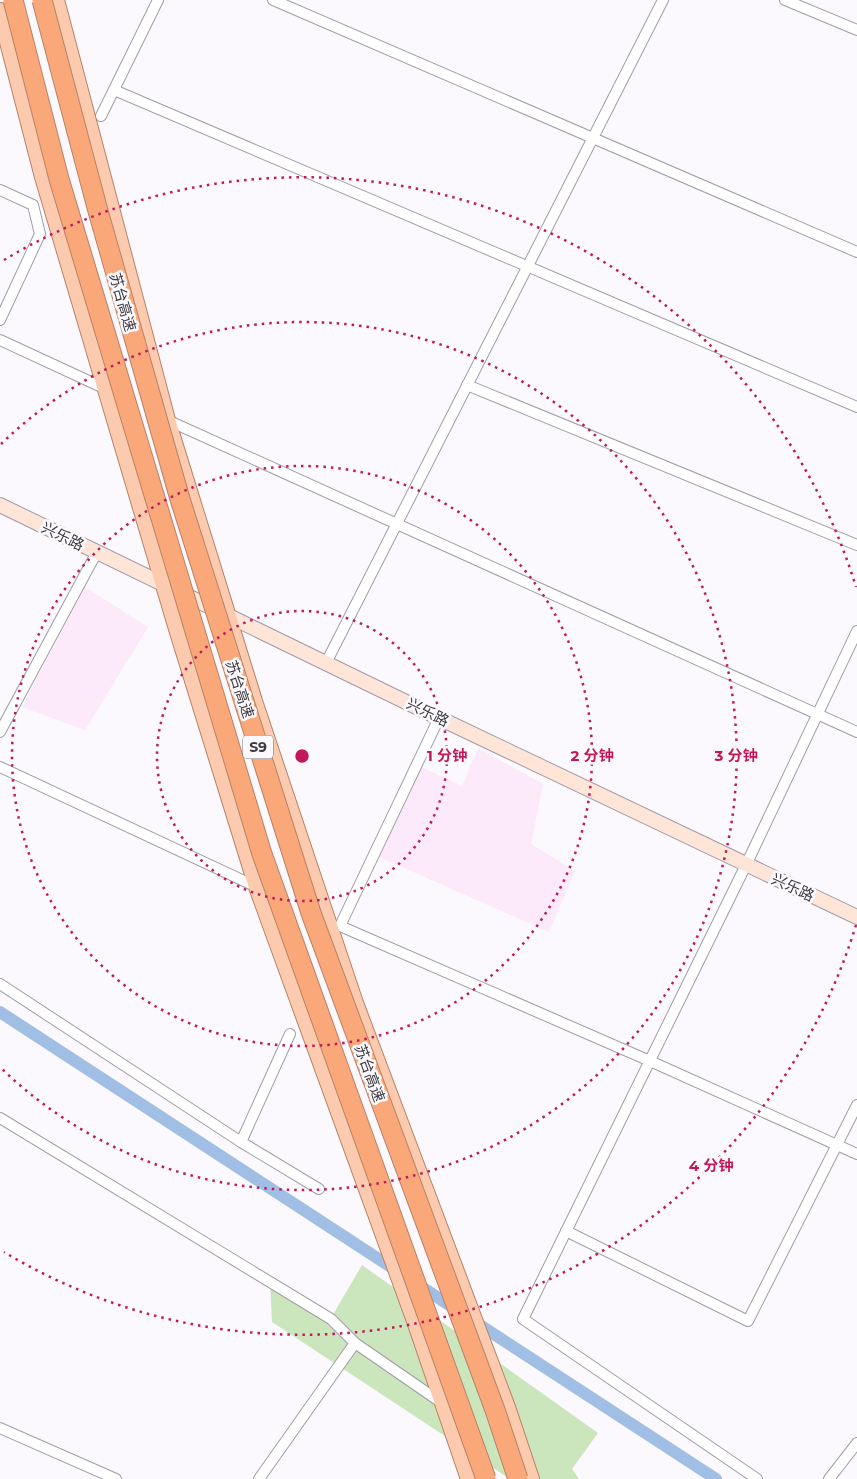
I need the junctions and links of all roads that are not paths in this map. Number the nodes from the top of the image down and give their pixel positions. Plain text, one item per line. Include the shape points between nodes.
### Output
1 (13, 0) edge
2 (42, 0) edge
3 (56, 0) edge
4 (158, 0) edge
5 (272, 0) edge
6 (663, 0) edge
7 (786, 0) edge
8 (0, 11) edge
9 (857, 30) edge
10 (114, 90) junction
11 (101, 116) dead end
12 (593, 137) junction
13 (0, 190) edge
14 (857, 252) edge
15 (528, 266) junction
16 (0, 320) edge
17 (0, 340) edge
18 (467, 385) junction
19 (106, 389) junction
20 (857, 407) edge
21 (167, 420) junction
22 (0, 505) edge
23 (397, 523) junction
24 (857, 544) edge
25 (97, 552) junction
26 (164, 585) junction
27 (228, 616) junction
28 (857, 631) edge
29 (326, 663) junction
30 (817, 714) junction
31 (439, 718) junction
32 (0, 732) edge
33 (857, 732) edge
34 (0, 767) edge
35 (746, 865) junction
36 (257, 887) junction
37 (857, 917) edge
38 (0, 984) edge
39 (290, 1034) dead end
40 (650, 1061) junction
41 (857, 1105) edge
42 (0, 1118) edge
43 (241, 1142) junction
44 (836, 1145) junction
45 (857, 1154) edge
46 (319, 1189) dead end
47 (566, 1231) junction
48 (355, 1343) junction
49 (445, 1404) junction
50 (0, 1428) edge
51 (857, 1442) edge
52 (116, 1479) edge
53 (259, 1479) edge
54 (469, 1479) edge
55 (486, 1479) edge
56 (518, 1479) edge
57 (531, 1479) edge
58 (757, 1479) edge
59 (829, 1479) edge

1 - 55 highway, 苏台高速 / S9, bridge via 59,179 262,854
2 - 56 highway, 苏台高速 / S9, bridge via 180,499 311,914
3 - 21 main road
4 - 10 street
5 - 12 street
6 - 12 street
7 - 9 street
8 - 19 main road via 43,177
10 - 11 street
10 - 15 street
12 - 14 street
12 - 15 street
13 - 16 street via 33,205 40,234
15 - 18 street
15 - 20 street
17 - 19 street
18 - 23 street
18 - 24 street
19 - 26 main road
21 - 23 street
21 - 27 main road
22 - 25 main road, 兴乐路
23 - 29 street
23 - 30 street
25 - 26 main road, 兴乐路
25 - 32 street
26 - 27 main road, 兴乐路
26 - 36 main road
27 - 29 main road, 兴乐路
27 - 57 main road via 355,1003
28 - 30 street
29 - 31 main road, 兴乐路
30 - 33 street
30 - 35 street
31 - 35 main road, 兴乐路
31 - 40 street via 340,926
34 - 36 street
35 - 37 main road, 兴乐路
35 - 40 street
36 - 49 main road
38 - 43 street
39 - 43 street
40 - 44 street
40 - 47 street
41 - 44 street
42 - 48 street via 331,1318
43 - 46 street
44 - 45 street
44 - 47 street via 748,1320
47 - 58 street via 524,1319
48 - 49 street
48 - 53 street
49 - 54 main road
50 - 52 street
51 - 59 street

